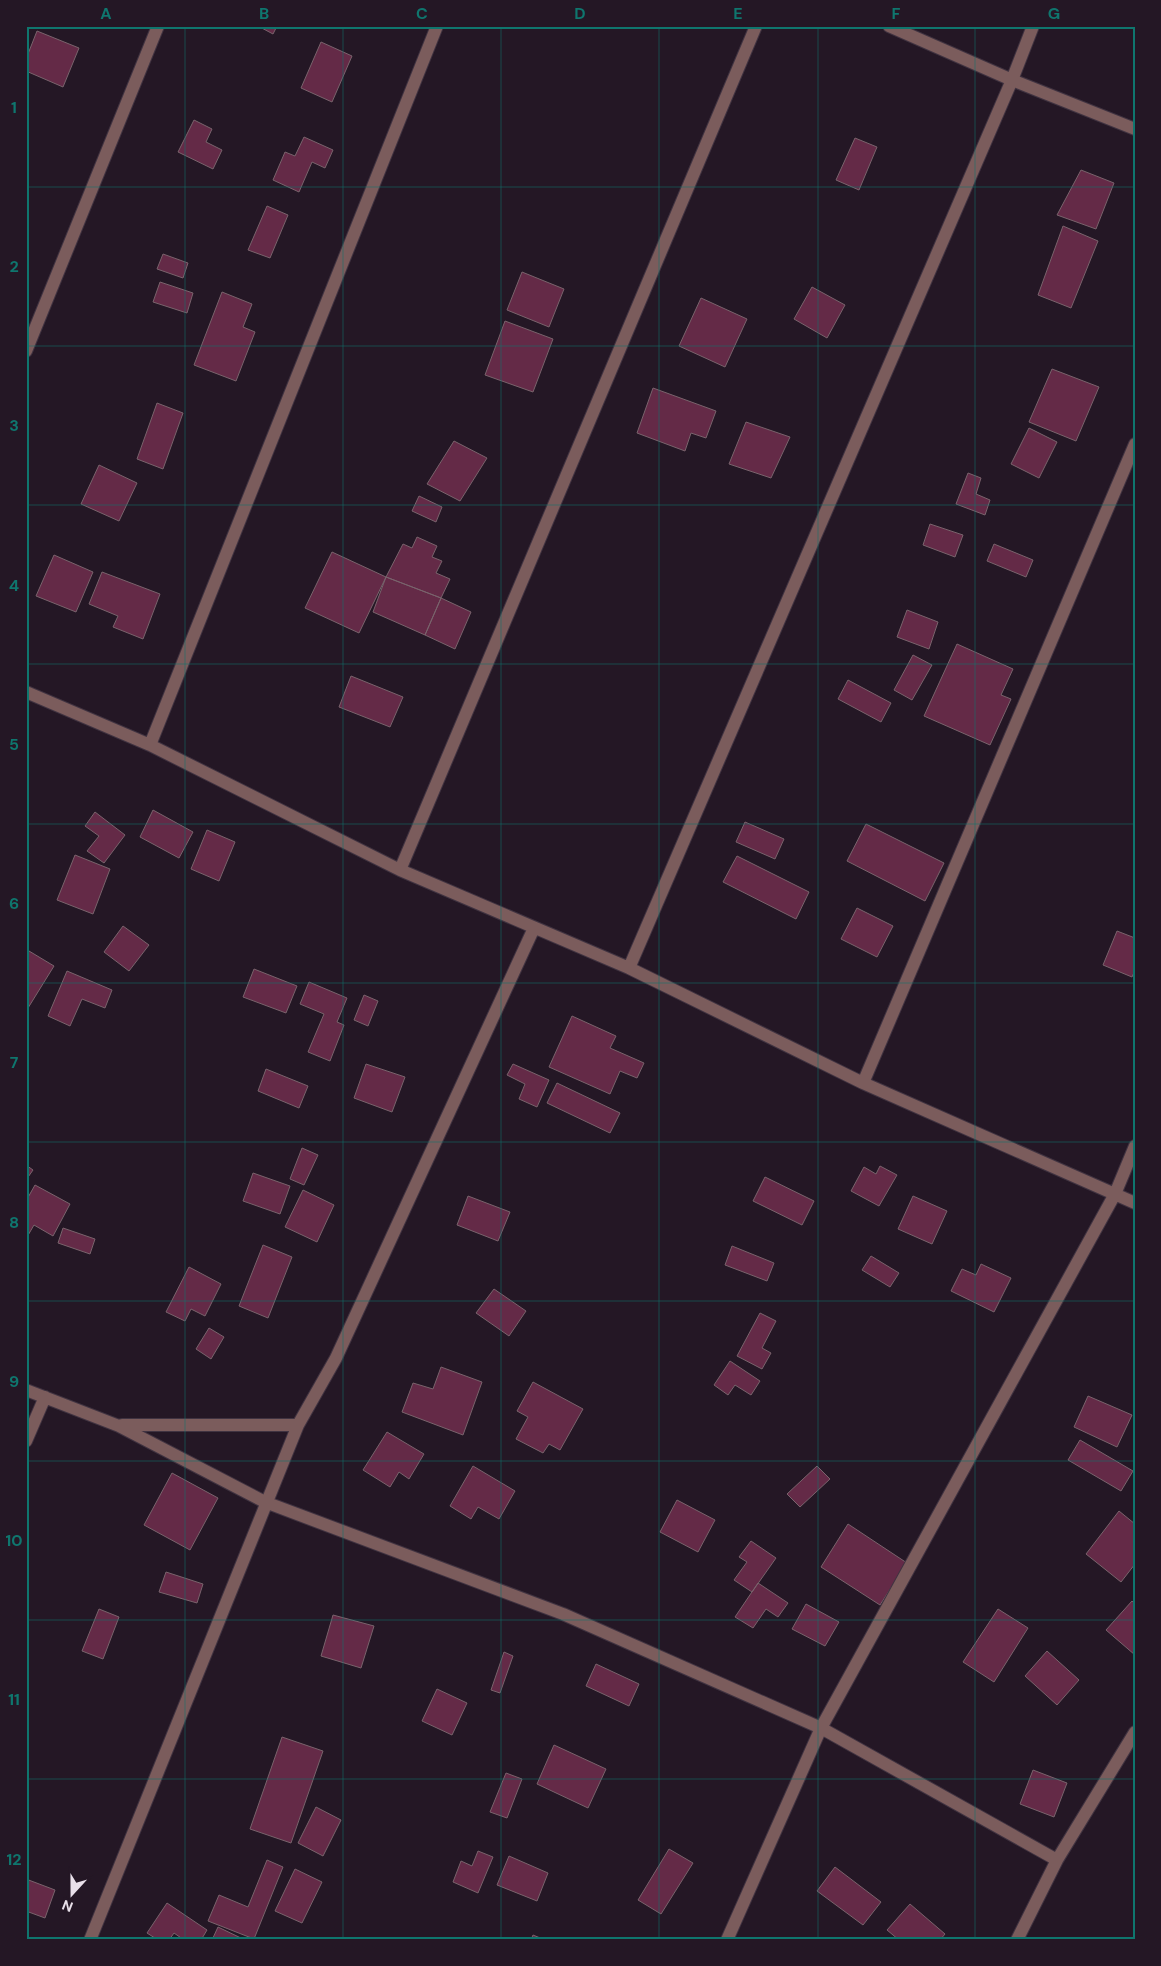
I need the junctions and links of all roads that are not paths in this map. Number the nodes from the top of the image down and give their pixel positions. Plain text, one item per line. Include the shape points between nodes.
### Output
1 (158, 26) edge
2 (437, 26) edge
3 (756, 26) edge
4 (889, 26) edge
5 (1033, 26) edge
6 (1012, 80) junction
7 (1135, 129) edge
8 (26, 351) edge
9 (1135, 444) edge
10 (26, 692) edge
11 (150, 744) junction
12 (400, 870) junction
13 (534, 928) junction
14 (629, 968) junction
15 (863, 1084) junction
16 (1135, 1146) edge
17 (1115, 1194) junction
18 (1135, 1203) edge
19 (26, 1390) edge
20 (45, 1397) junction
21 (298, 1424) junction
22 (119, 1426) junction
23 (26, 1441) edge
24 (265, 1502) junction
25 (821, 1728) junction
26 (1135, 1732) edge
27 (1057, 1860) junction
28 (90, 1940) edge
29 (728, 1940) edge
30 (1017, 1940) edge

1 - 8 street
2 - 11 street
3 - 12 street
4 - 6 street
5 - 6 street
6 - 7 street
6 - 14 street
9 - 15 street
10 - 11 street
11 - 12 street
12 - 13 street
13 - 14 street
13 - 21 street via 336,1358
14 - 15 street
15 - 17 street
16 - 17 street
17 - 18 street
17 - 25 street
19 - 20 street
20 - 22 street
20 - 23 street
21 - 22 street
21 - 24 street
22 - 24 street
24 - 25 street via 563,1614
24 - 28 street
25 - 27 street
25 - 29 street
26 - 27 street
27 - 30 street

